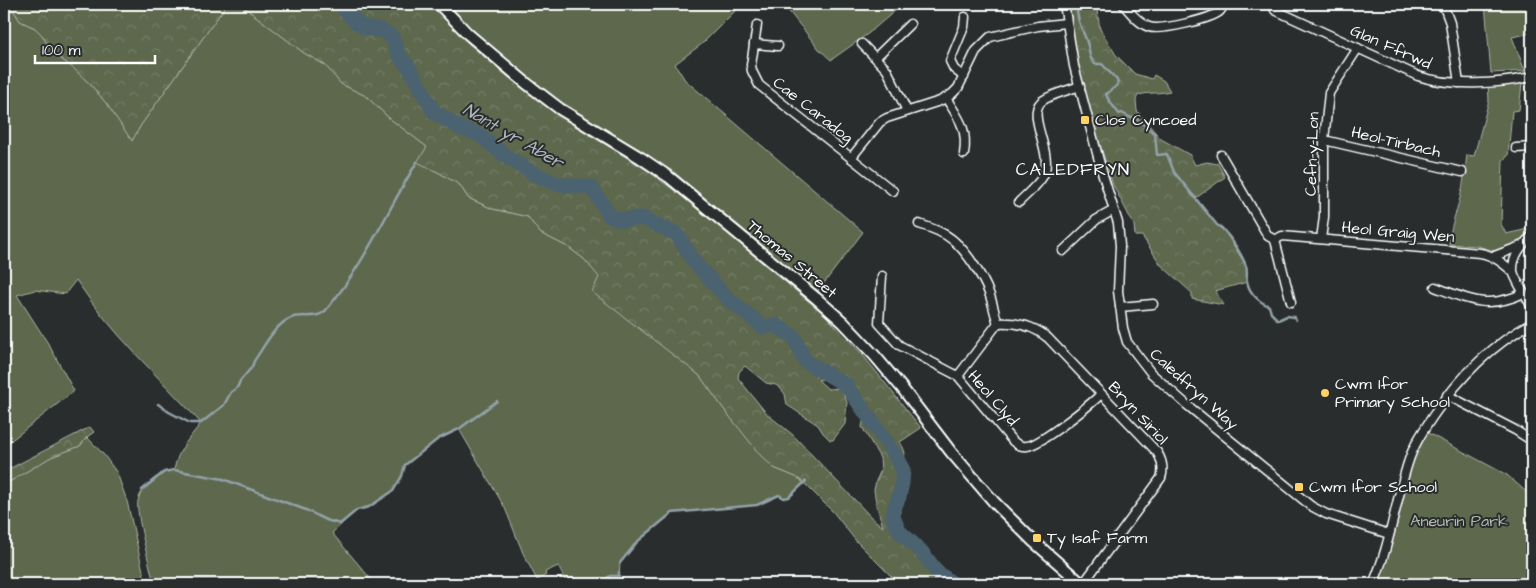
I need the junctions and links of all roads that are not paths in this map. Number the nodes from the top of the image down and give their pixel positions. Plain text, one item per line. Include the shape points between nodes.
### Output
1 (439, 4) edge
2 (1064, 4) edge
3 (1122, 4) edge
4 (1224, 4) edge
5 (1443, 4) edge
6 (1275, 10) dead end
7 (965, 17) dead end
8 (1066, 23) junction
9 (910, 24) dead end
10 (758, 25) dead end
11 (754, 44) junction
12 (862, 44) dead end
13 (778, 46) dead end
14 (1358, 48) junction
15 (876, 57) junction
16 (964, 77) junction
17 (1532, 77) edge
18 (1458, 83) junction
19 (1080, 86) junction
20 (946, 98) junction
21 (907, 111) junction
22 (1324, 140) junction
23 (1532, 147) edge
24 (1516, 148) dead end
25 (964, 154) dead end
26 (1221, 155) dead end
27 (851, 158) junction
28 (1462, 172) dead end
29 (892, 190) dead end
30 (1030, 205) dead end
31 (1114, 210) junction
32 (919, 224) dead end
33 (1532, 236) edge
34 (1321, 239) junction
35 (1275, 240) junction
36 (1521, 246) junction
37 (1063, 251) dead end
38 (1492, 257) junction
39 (1513, 272) junction
40 (882, 276) dead end
41 (1434, 286) dead end
42 (1524, 292) junction
43 (1291, 302) dead end
44 (1153, 304) dead end
45 (1120, 307) junction
46 (1532, 307) edge
47 (998, 323) junction
48 (1532, 323) edge
49 (958, 376) junction
50 (1101, 394) junction
51 (1447, 395) junction
52 (1532, 441) edge
53 (1389, 534) junction
54 (1083, 584) edge
55 (1373, 584) edge

1 - 54 main road, Thomas Street via 468,34 526,83 669,177 843,322 902,388 994,502 1033,542
2 - 8 street, Caledfryn Way
3 - 4 street via 1150,27 1169,27 1212,15
5 - 18 street via 1450,23
6 - 14 street, Glan Ffrwd
7 - 16 street via 950,61
8 - 16 street via 990,37 976,51
8 - 19 street, Caledfryn Way
9 - 15 street
10 - 11 street, Cae Caradog
11 - 13 street
11 - 27 street, Cae Caradog via 751,65 759,85
12 - 15 street
14 - 18 street, Glan Ffrwd via 1418,76
14 - 22 street, Cefn-y-Lon via 1329,93
15 - 21 street via 891,76
16 - 20 street via 958,88
17 - 18 street, Glan Ffrwd
19 - 30 street via 1041,102 1036,109 1047,163 1043,177 1021,200
19 - 31 street, Caledfryn Way
20 - 21 street, Cae Caradog
20 - 25 street via 964,129
21 - 27 street, Cae Caradog via 880,122
22 - 28 street, Heol-Tirbach
22 - 34 street, Cefn-y-Lon
23 - 24 street
26 - 35 street via 1268,236
27 - 29 street, Cae Caradog
31 - 37 street via 1096,220
31 - 45 street, Caledfryn Way via 1120,234
32 - 47 street via 954,241 973,264 990,293
33 - 36 street
34 - 35 street, Heol Graig Wen via 1282,236
34 - 38 street, Heol Graig Wen via 1471,252
35 - 43 street
36 - 38 street
36 - 39 street
38 - 39 street, Heol Graig Wen
39 - 42 street, Heol Graig Wen
40 - 49 street, Heol Clyd via 879,323 899,345
41 - 42 street via 1481,302 1508,300
42 - 46 street, Heol Graig Wen
44 - 45 street
45 - 53 street, Caledfryn Way via 1127,342 1151,372 1187,405 1311,506 1333,517
47 - 49 street
47 - 50 street, Bryn Siriol via 1039,330
48 - 51 street via 1485,356
49 - 50 street, Heol Clyd via 1010,438 1025,446 1032,445 1066,422
50 - 54 street, Bryn Siriol via 1157,452 1163,469 1161,478
51 - 52 street
51 - 53 street via 1416,443 1408,462
53 - 55 street

